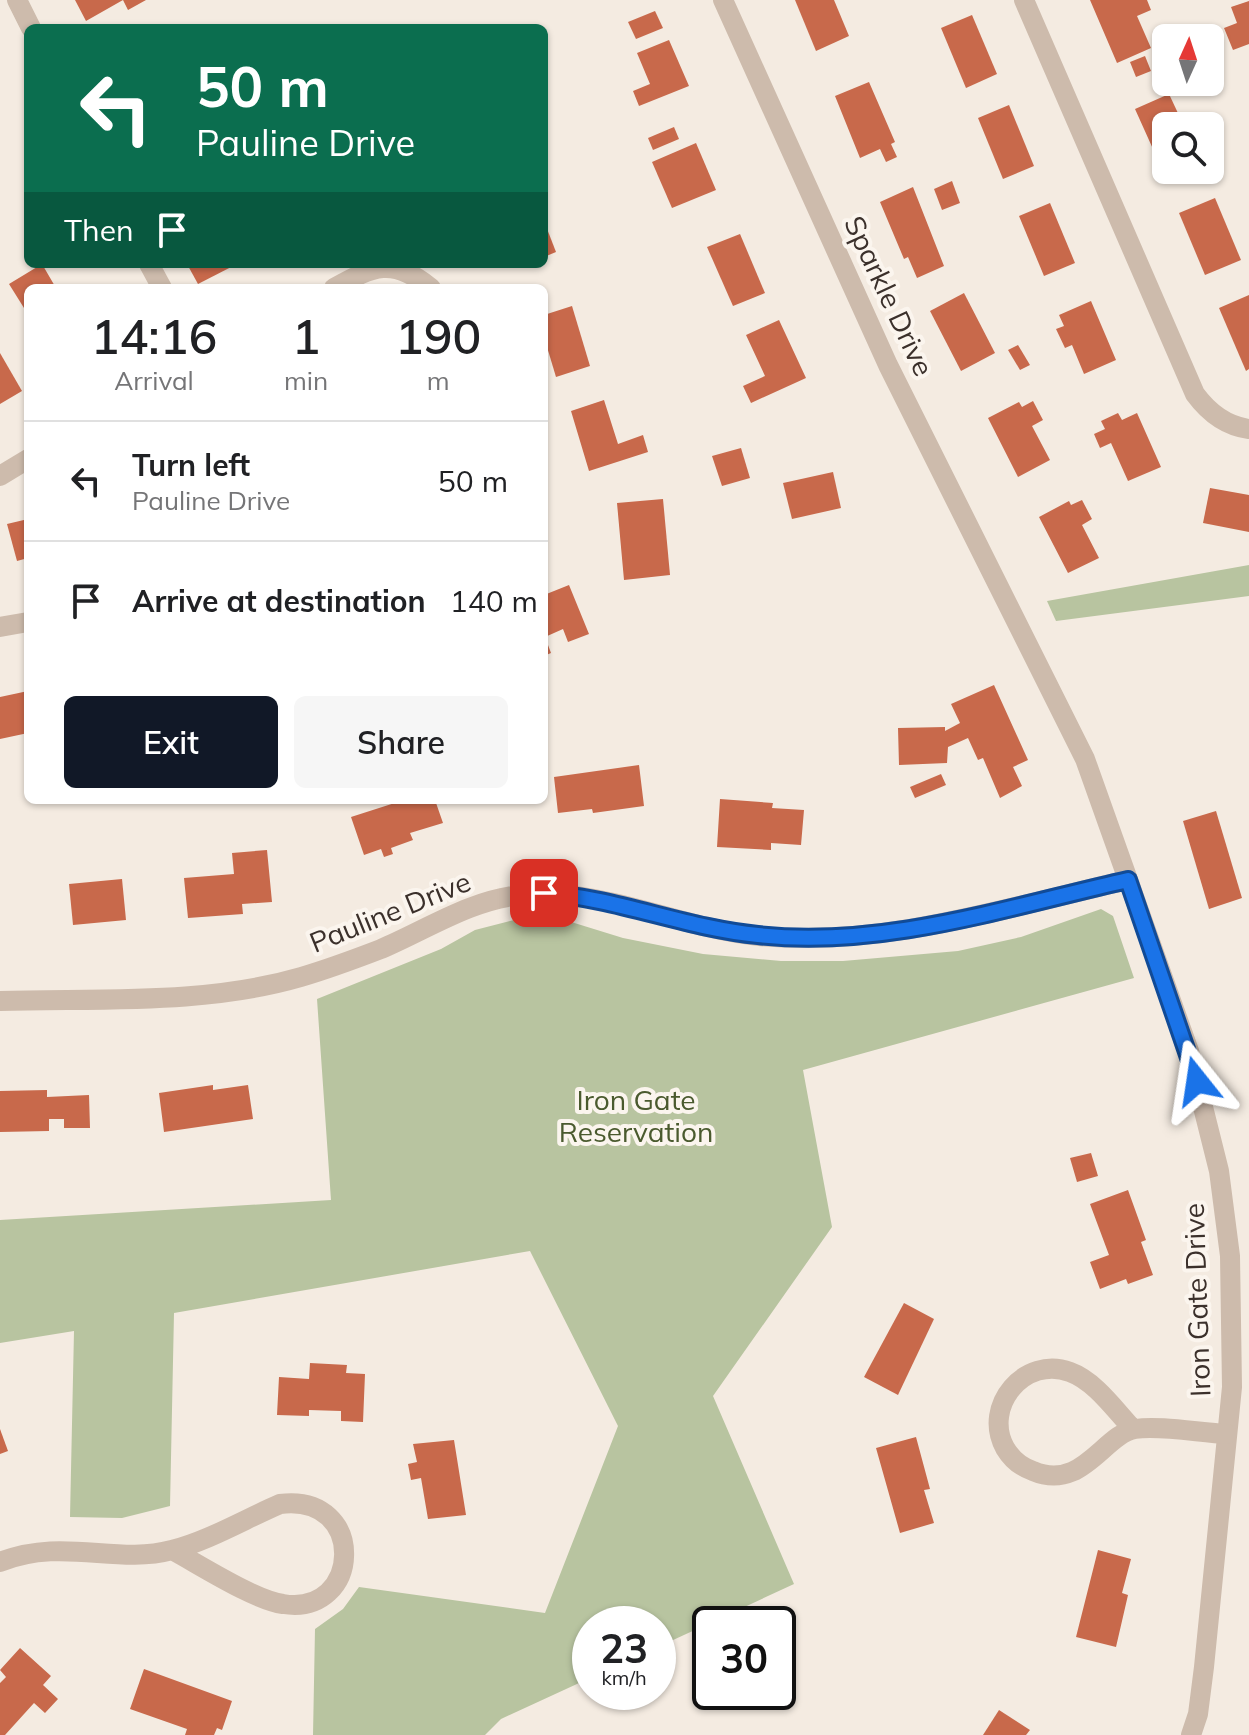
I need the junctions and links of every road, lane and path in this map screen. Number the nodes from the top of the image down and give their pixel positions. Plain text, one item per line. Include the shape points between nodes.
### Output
1 (17, 0) edge
2 (723, 0) edge
3 (1024, 0) edge
4 (29, 24) edge
5 (370, 268) edge
6 (399, 268) edge
7 (341, 284) edge
8 (425, 284) edge
9 (1249, 429) edge
10 (24, 461) edge
11 (0, 476) edge
12 (1012, 611) joint
13 (24, 623) edge
14 (0, 627) edge
15 (1128, 880) junction
16 (0, 1001) edge
17 (1133, 1429) junction
18 (1227, 1434) junction
19 (172, 1550) junction
20 (0, 1562) edge
21 (1191, 1735) edge

1 - 4 street
2 - 12 street, Sparkle Drive via 888,365
3 - 9 street via 1195,394 1217,417
5 - 7 street
6 - 8 street
10 - 11 street
12 - 15 street, Iron Gate Drive via 1085,759
13 - 14 street
15 - 16 street, Pauline Drive via 893,931 803,938 716,930 595,899 517,895 268,985 200,994
15 - 18 street, Iron Gate Drive via 1189,1051 1219,1171 1230,1256 1232,1387
17 - 17 street via 1083,1379 1063,1370 1041,1370 1021,1379 1006,1395 999,1416 1006,1449 1021,1465 1041,1474 1074,1471
17 - 18 street
18 - 21 street, Iron Gate Drive via 1204,1667
19 - 19 street via 291,1502 313,1506 332,1519 345,1550 337,1582 320,1598 299,1605 277,1603
19 - 20 street via 139,1554 71,1549

